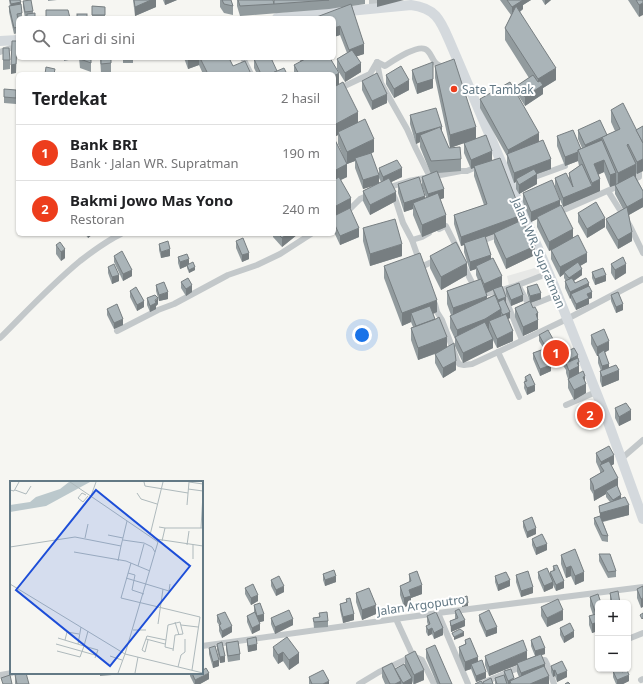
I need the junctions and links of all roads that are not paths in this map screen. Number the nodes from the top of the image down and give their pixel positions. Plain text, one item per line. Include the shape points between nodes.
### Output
1 (423, 0) edge
2 (373, 4) edge
3 (411, 5) junction
4 (291, 16) edge
5 (16, 40) edge
6 (0, 41) edge
7 (16, 46) edge
8 (0, 52) edge
9 (244, 60) edge
10 (458, 61) junction
11 (377, 62) junction
12 (250, 72) edge
13 (336, 90) edge
14 (632, 160) edge
15 (485, 163) edge
16 (565, 166) dead end
17 (430, 177) junction
18 (525, 181) edge
19 (389, 187) junction
20 (380, 191) edge
21 (608, 191) junction
22 (373, 193) edge
23 (336, 216) edge
24 (550, 216) edge
25 (507, 232) edge
26 (112, 236) edge
27 (309, 236) edge
28 (412, 240) junction
29 (471, 246) edge
30 (643, 253) edge
31 (460, 256) edge
32 (439, 258) edge
33 (463, 263) edge
34 (421, 267) junction
35 (549, 273) junction
36 (424, 274) edge
37 (643, 279) edge
38 (518, 285) junction
39 (502, 290) junction
40 (558, 295) junction
41 (434, 300) edge
42 (567, 319) junction
43 (117, 331) dead end
44 (0, 338) edge
45 (522, 340) junction
46 (498, 352) junction
47 (596, 392) junction
48 (519, 397) dead end
49 (566, 405) dead end
50 (643, 440) edge
51 (621, 459) junction
52 (643, 519) edge
53 (643, 587) edge
54 (438, 613) junction
55 (396, 619) junction
56 (643, 633) edge
57 (631, 638) edge
58 (203, 646) edge
59 (413, 656) junction
60 (10, 673) edge
61 (0, 675) edge
62 (359, 684) edge
63 (434, 684) edge
64 (468, 684) edge
65 (480, 684) edge
66 (554, 684) edge

1 - 3 street
2 - 3 main road
2 - 4 main road
3 - 10 main road, Jalan WR. Supratman via 432,11 443,27
5 - 6 main road
7 - 8 street
9 - 12 street
10 - 11 street via 446,67 440,66 433,61 428,51 422,48 385,66
10 - 35 main road, Jalan WR. Supratman via 496,159 515,187
11 - 13 street via 370,74
11 - 17 street via 381,83
14 - 21 street via 639,177
15 - 17 street via 467,171
16 - 18 street
17 - 19 street
19 - 20 street
19 - 28 street
21 - 24 street
21 - 30 street
22 - 23 street
25 - 29 street
26 - 44 street via 70,270
27 - 43 street via 280,254 228,276
28 - 31 street via 446,226
28 - 34 street
32 - 34 street
33 - 39 street via 478,290 484,294
34 - 36 street
35 - 38 street
35 - 40 main road, Jalan WR. Supratman
37 - 42 street
38 - 39 street
38 - 40 street via 529,305
39 - 45 street
40 - 42 main road, Jalan WR. Supratman
41 - 46 street via 459,364 472,364
42 - 45 street
42 - 47 main road, Jalan WR. Supratman
45 - 46 street
46 - 48 street
47 - 49 street
47 - 51 main road, Jalan WR. Supratman
50 - 51 street
51 - 52 main road, Jalan WR. Supratman
53 - 54 street, Jalan Argoputro
54 - 55 street, Jalan Argoputro
54 - 64 street
55 - 58 street, Jalan Argoputro
55 - 59 street
56 - 57 street
59 - 62 street
59 - 63 street via 422,660
60 - 61 street
65 - 66 street via 541,660 545,660

